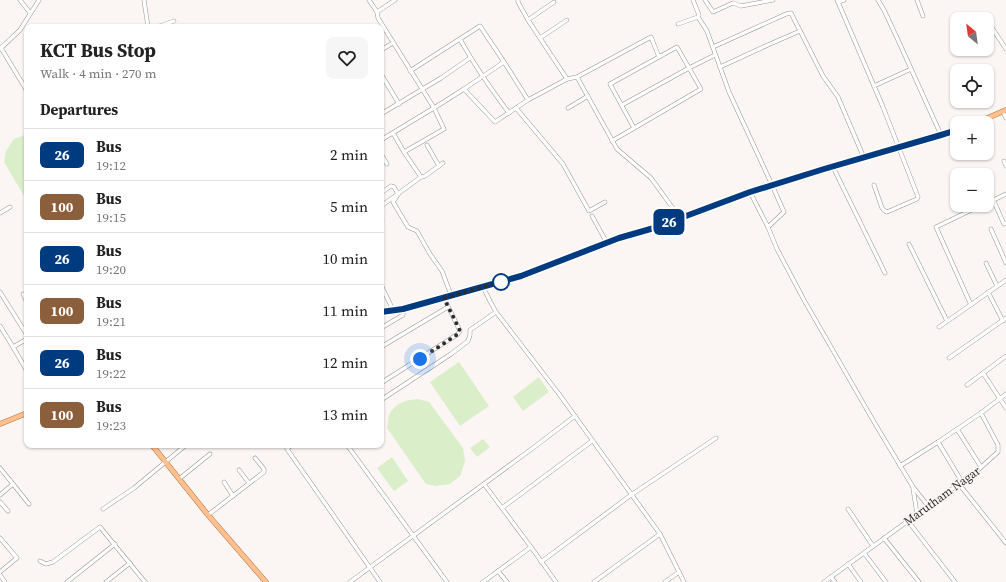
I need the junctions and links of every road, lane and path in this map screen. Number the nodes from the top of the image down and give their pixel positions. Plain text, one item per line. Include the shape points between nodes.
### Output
1 (20, 0) edge
2 (39, 0) edge
3 (144, 0) edge
4 (369, 0) edge
5 (394, 0) edge
6 (518, 0) edge
7 (693, 0) edge
8 (705, 0) edge
9 (773, 0) edge
10 (844, 0) edge
11 (878, 0) edge
12 (917, 0) edge
13 (732, 1) edge
14 (837, 1) edge
15 (554, 2) dead end
16 (377, 12) junction
17 (30, 13) junction
18 (923, 16) dead end
19 (698, 17) junction
20 (528, 20) junction
21 (567, 20) dead end
22 (174, 21) dead end
23 (148, 24) edge
24 (165, 24) edge
25 (382, 24) edge
26 (678, 24) dead end
27 (384, 28) edge
28 (800, 31) junction
29 (994, 31) edge
30 (540, 38) junction
31 (460, 39) junction
32 (393, 42) junction
33 (712, 47) junction
34 (384, 48) edge
35 (1, 49) edge
36 (1006, 50) edge
37 (715, 55) junction
38 (660, 57) junction
39 (470, 58) junction
40 (504, 62) junction
41 (720, 67) junction
42 (689, 68) junction
43 (911, 69) junction
44 (410, 71) junction
45 (482, 76) junction
46 (577, 77) junction
47 (384, 79) edge
48 (567, 79) junction
49 (874, 86) junction
50 (24, 87) edge
51 (464, 88) junction
52 (422, 89) junction
53 (588, 96) junction
54 (528, 100) junction
55 (399, 104) junction
56 (622, 105) junction
57 (434, 108) junction
58 (516, 108) junction
59 (568, 108) dead end
60 (1004, 111) edge
61 (384, 112) edge
62 (509, 113) junction
63 (992, 116) edge
64 (1006, 118) edge
65 (634, 128) junction
66 (950, 132) edge
67 (393, 133) junction
68 (941, 135) junction
69 (384, 138) edge
70 (612, 140) junction
71 (427, 145) dead end
72 (898, 148) junction
73 (404, 152) junction
74 (384, 158) edge
75 (864, 158) junction
76 (1004, 161) dead end
77 (388, 164) dead end
78 (1006, 166) edge
79 (833, 167) junction
80 (421, 177) junction
81 (772, 185) junction
82 (874, 185) dead end
83 (384, 191) edge
84 (750, 192) junction
85 (1006, 194) edge
86 (994, 200) edge
87 (606, 202) dead end
88 (994, 202) edge
89 (384, 204) edge
90 (10, 207) dead end
91 (967, 212) edge
92 (0, 213) edge
93 (592, 216) dead end
94 (680, 218) junction
95 (1006, 223) edge
96 (768, 227) junction
97 (991, 228) dead end
98 (607, 243) junction
99 (909, 244) dead end
100 (986, 263) dead end
101 (1006, 263) edge
102 (885, 273) dead end
103 (1006, 280) edge
104 (997, 286) junction
105 (483, 287) junction
106 (384, 291) edge
107 (0, 292) edge
108 (988, 292) junction
109 (451, 295) junction
110 (1, 297) edge
111 (444, 298) junction
112 (971, 304) junction
113 (448, 307) junction
114 (403, 309) junction
115 (393, 310) junction
116 (384, 312) edge
117 (496, 312) junction
118 (1005, 320) edge
119 (947, 321) junction
120 (0, 326) edge
121 (384, 326) edge
122 (939, 327) dead end
123 (24, 331) edge
124 (24, 342) edge
125 (384, 345) edge
126 (13, 348) junction
127 (1006, 356) edge
128 (949, 358) dead end
129 (24, 366) edge
130 (983, 373) junction
131 (384, 381) edge
132 (967, 385) dead end
133 (1006, 394) edge
134 (384, 398) edge
135 (1000, 399) junction
136 (1006, 408) edge
137 (981, 412) junction
138 (24, 414) edge
139 (575, 416) junction
140 (0, 424) edge
141 (957, 429) junction
142 (716, 438) dead end
143 (592, 441) junction
144 (938, 442) junction
145 (154, 448) edge
146 (183, 448) edge
147 (288, 448) edge
148 (349, 448) edge
149 (210, 454) dead end
150 (255, 458) dead end
151 (166, 463) junction
152 (900, 466) junction
153 (981, 467) junction
154 (0, 468) edge
155 (239, 470) dead end
156 (179, 480) junction
157 (224, 482) dead end
158 (249, 483) junction
159 (960, 483) junction
160 (13, 484) junction
161 (484, 484) junction
162 (913, 487) junction
163 (0, 495) edge
164 (631, 495) junction
165 (233, 496) junction
166 (0, 502) edge
167 (28, 504) dead end
168 (928, 506) junction
169 (502, 508) junction
170 (848, 508) dead end
171 (103, 509) dead end
172 (8, 511) dead end
173 (917, 514) junction
174 (208, 515) junction
175 (908, 521) junction
176 (660, 534) junction
177 (413, 535) junction
178 (0, 538) edge
179 (884, 538) junction
180 (1006, 543) edge
181 (115, 544) junction
182 (873, 546) junction
183 (530, 547) junction
184 (864, 553) junction
185 (40, 561) dead end
186 (541, 562) junction
187 (130, 563) junction
188 (848, 564) junction
189 (369, 568) junction
190 (498, 571) junction
191 (679, 572) junction
192 (1, 577) edge
193 (831, 577) junction
194 (5, 582) edge
195 (67, 582) edge
196 (106, 582) edge
197 (145, 582) edge
198 (266, 582) edge
199 (350, 582) edge
200 (380, 582) edge
201 (447, 582) edge
202 (482, 582) edge
203 (507, 582) edge
204 (556, 582) edge
205 (594, 582) edge
206 (665, 582) edge
207 (684, 582) edge
208 (824, 582) edge
209 (835, 582) edge
210 (861, 582) edge
211 (886, 582) edge
212 (919, 582) edge
213 (954, 582) edge

1 - 17 street
2 - 17 street
3 - 23 street
4 - 16 street
5 - 16 street
6 - 20 street
7 - 19 street
8 - 13 street via 713,12
9 - 13 street via 741,6
10 - 14 street
11 - 43 street
12 - 18 street
14 - 49 street
15 - 20 street
16 - 25 street
17 - 35 street via 20,30
19 - 26 street
19 - 33 street via 707,31
20 - 30 street
21 - 30 street
22 - 24 street
27 - 32 street
28 - 33 street via 791,13
28 - 41 street
28 - 75 street via 823,76 838,97
29 - 36 street
30 - 48 street
31 - 39 street
31 - 40 street via 480,26
31 - 44 street
32 - 34 street
32 - 44 street
33 - 37 street
35 - 50 street
37 - 41 street
37 - 42 street
38 - 42 street via 677,47
38 - 46 street via 651,37
38 - 56 street via 610,84
39 - 45 street
39 - 52 street
40 - 45 street
40 - 54 street
41 - 81 street
42 - 56 street
42 - 65 street via 701,89
43 - 49 street
43 - 68 street
44 - 52 street
45 - 51 street
45 - 62 street
46 - 48 street
46 - 53 street
47 - 55 street
48 - 54 street
49 - 72 street
51 - 57 street
51 - 62 street via 495,122
52 - 55 street
52 - 57 street
53 - 59 street
53 - 70 street
54 - 58 street
55 - 61 street
56 - 65 street
57 - 67 street
57 - 73 street via 444,129
58 - 62 street
58 - 87 street via 563,164 589,211
60 - 63 main road
60 - 64 street
65 - 70 street
66 - 68 main road
67 - 69 street
67 - 73 street
68 - 72 main road
70 - 94 street via 617,149 651,178
71 - 80 street via 441,165
72 - 75 main road
72 - 82 street via 918,195 917,199 887,212 882,208
73 - 80 street
74 - 77 street
75 - 79 main road
76 - 78 street
79 - 81 main road
79 - 102 street
80 - 109 street via 393,202 408,227 417,231 442,272
81 - 84 main road
81 - 96 street via 784,212
83 - 89 street via 391,186 398,194
84 - 94 main road
84 - 96 street
85 - 86 street
88 - 95 street via 1004,224
90 - 92 street
91 - 112 street via 936,227
93 - 98 street
94 - 98 main road
96 - 152 street via 804,300
97 - 101 street
98 - 105 main road via 521,276
99 - 119 street
100 - 104 street
103 - 104 street
104 - 108 street
105 - 109 main road
105 - 117 street
106 - 115 street
107 - 110 street
108 - 112 street
108 - 118 street
109 - 111 main road
110 - 123 street
111 - 113 street
111 - 114 main road
112 - 119 street
113 - 125 street
113 - 131 street via 460,331 458,334
114 - 115 main road
114 - 121 street via 403,315
115 - 116 main road
117 - 134 street via 470,330 468,340 451,354
117 - 139 street
118 - 128 street
119 - 122 street
120 - 126 street
124 - 126 street
126 - 129 street
127 - 130 street
130 - 132 street
130 - 135 street
133 - 135 street
135 - 136 street
135 - 137 street
137 - 141 street
137 - 153 street, Marutham Nagar via 998,445 998,452
138 - 140 main road
139 - 143 street
139 - 161 street
141 - 144 street
141 - 153 street
142 - 164 street
143 - 164 street
143 - 169 street
144 - 152 street
144 - 159 street
145 - 151 main road
146 - 151 street
147 - 189 street
148 - 177 street
149 - 156 street
150 - 158 street via 264,472
151 - 156 main road
151 - 171 street
152 - 162 street
153 - 159 street, Marutham Nagar
154 - 160 street
155 - 158 street
156 - 174 main road
157 - 165 street
158 - 165 street
159 - 168 street, Marutham Nagar
159 - 180 street
160 - 163 street
160 - 167 street
161 - 169 street
161 - 177 street
162 - 168 street
162 - 173 street
164 - 176 street
164 - 186 street
165 - 174 street
166 - 172 street
168 - 173 street, Marutham Nagar
169 - 183 street
170 - 182 street
173 - 175 street, Marutham Nagar
174 - 198 main road
175 - 179 street, Marutham Nagar
175 - 213 street
176 - 191 street
176 - 205 street
177 - 189 street
177 - 201 street
178 - 192 street via 17,558
179 - 182 street, Marutham Nagar
179 - 212 street
181 - 185 street via 100,527 53,562 46,564
181 - 187 street
181 - 195 street
182 - 184 street, Marutham Nagar
183 - 186 street
183 - 190 street
184 - 188 street, Marutham Nagar
184 - 211 street
186 - 204 street
187 - 196 street
187 - 197 street
188 - 193 street, Marutham Nagar
188 - 210 street
189 - 199 street
189 - 200 street
190 - 202 street
190 - 203 street
191 - 206 street
191 - 207 street
192 - 194 street
193 - 208 street, Marutham Nagar
193 - 209 street

